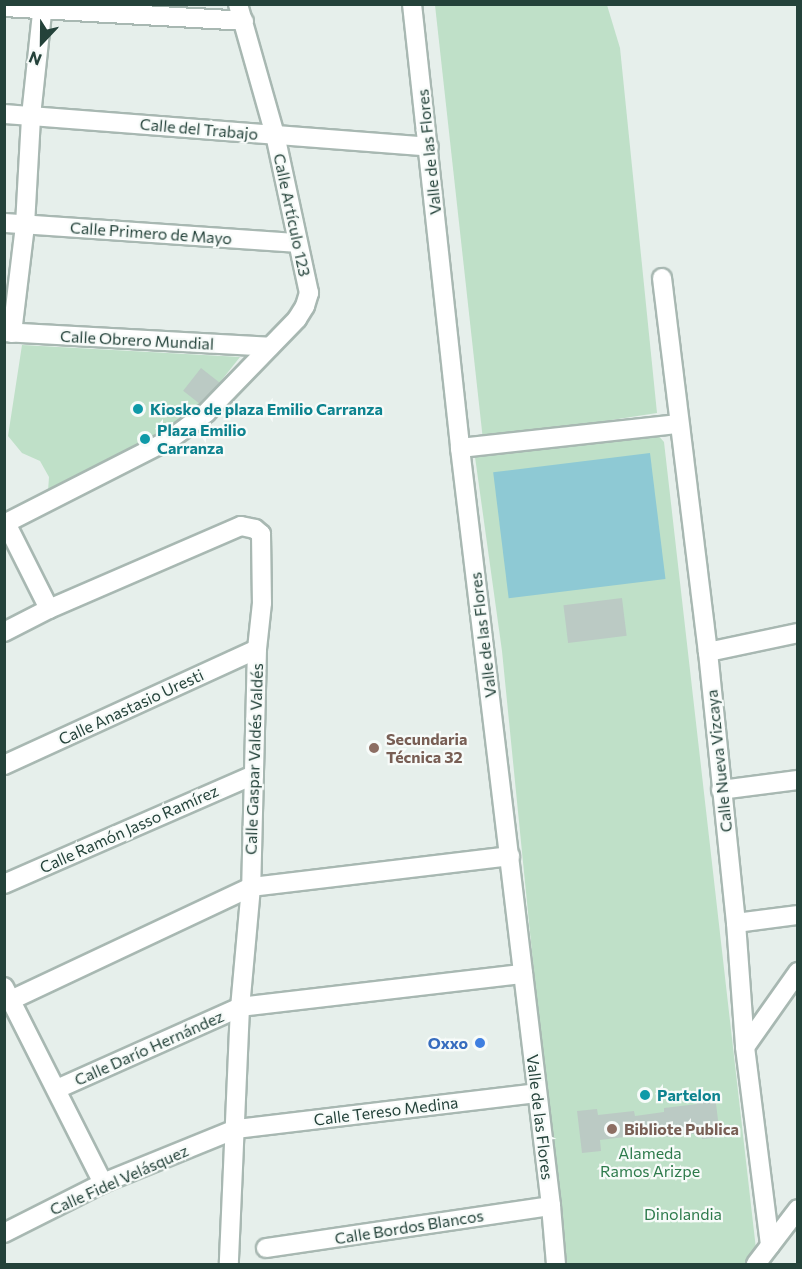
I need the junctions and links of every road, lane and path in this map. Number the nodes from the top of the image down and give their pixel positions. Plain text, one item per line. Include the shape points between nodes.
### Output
1 (412, 4) edge
2 (4, 7) edge
3 (42, 7) edge
4 (241, 13) edge
5 (4, 114) edge
6 (31, 116) junction
7 (275, 135) junction
8 (429, 147) junction
9 (4, 223) edge
10 (25, 225) junction
11 (297, 243) junction
12 (663, 278) dead end
13 (8, 333) edge
14 (270, 347) junction
15 (679, 424) junction
16 (460, 448) junction
17 (5, 523) edge
18 (49, 609) junction
19 (4, 632) edge
20 (798, 633) edge
21 (257, 649) junction
22 (708, 652) junction
23 (4, 765) edge
24 (254, 775) junction
25 (798, 780) edge
26 (721, 790) junction
27 (510, 856) junction
28 (4, 884) edge
29 (251, 887) junction
30 (798, 915) edge
31 (736, 923) junction
32 (798, 972) edge
33 (523, 975) junction
34 (8, 993) edge
35 (240, 1007) junction
36 (745, 1047) junction
37 (57, 1089) junction
38 (536, 1093) junction
39 (236, 1129) junction
40 (103, 1184) junction
41 (551, 1206) junction
42 (798, 1209) edge
43 (4, 1233) edge
44 (770, 1245) junction
45 (266, 1248) dead end
46 (229, 1264) edge
47 (556, 1264) edge
48 (756, 1264) edge

1 - 8 street, Valle de las Flores
2 - 3 street
3 - 4 street
3 - 6 street
4 - 7 street, Calle Artículo 123
5 - 6 street, Calle del Trabajo
6 - 7 street, Calle del Trabajo
6 - 10 street
7 - 8 street, Calle del Trabajo
7 - 11 street, Calle Artículo 123
8 - 16 street, Valle de las Flores
9 - 10 street, Calle Primero de Mayo
10 - 11 street, Calle Primero de Mayo
10 - 13 street
11 - 14 street, Calle Artículo 123 via 309,293 297,319
12 - 15 street, Calle Nueva Vizcaya
13 - 14 street, Calle Obrero Mundial
14 - 17 street, Calle Artículo 123 via 206,413 168,440
15 - 16 street
15 - 22 street, Calle Nueva Vizcaya
16 - 27 street, Valle de las Flores
17 - 18 street
18 - 19 street, Calle Gaspar Valdés Valdés
18 - 21 street, Calle Gaspar Valdés Valdés via 241,526 248,527 261,534 262,603
20 - 22 street
21 - 23 street, Calle Anastasio Uresti
21 - 24 street, Calle Gaspar Valdés Valdés
22 - 26 street, Calle Nueva Vizcaya
24 - 28 street, Calle Ramón Jasso Ramírez
24 - 29 street, Calle Gaspar Valdés Valdés
25 - 26 street
26 - 31 street, Calle Nueva Vizcaya
27 - 29 street
27 - 33 street, Valle de las Flores
29 - 34 street
29 - 35 street, Calle Gaspar Valdés Valdés
30 - 31 street
31 - 36 street, Calle Nueva Vizcaya
32 - 36 street
33 - 35 street, Calle Darío Hernández
33 - 38 street, Valle de las Flores
34 - 37 street
35 - 37 street, Calle Darío Hernández
35 - 39 street, Calle Gaspar Valdés Valdés
36 - 44 street, Calle Nueva Vizcaya
37 - 40 street
38 - 39 street, Calle Tereso Medina
38 - 41 street, Valle de las Flores
39 - 40 street, Calle Fidel Velásquez
39 - 46 street, Calle Gaspar Valdés Valdés
40 - 43 street, Calle Fidel Velásquez
41 - 45 street, Calle Bordos Blancos
41 - 47 street, Valle de las Flores
42 - 44 street
44 - 48 street

